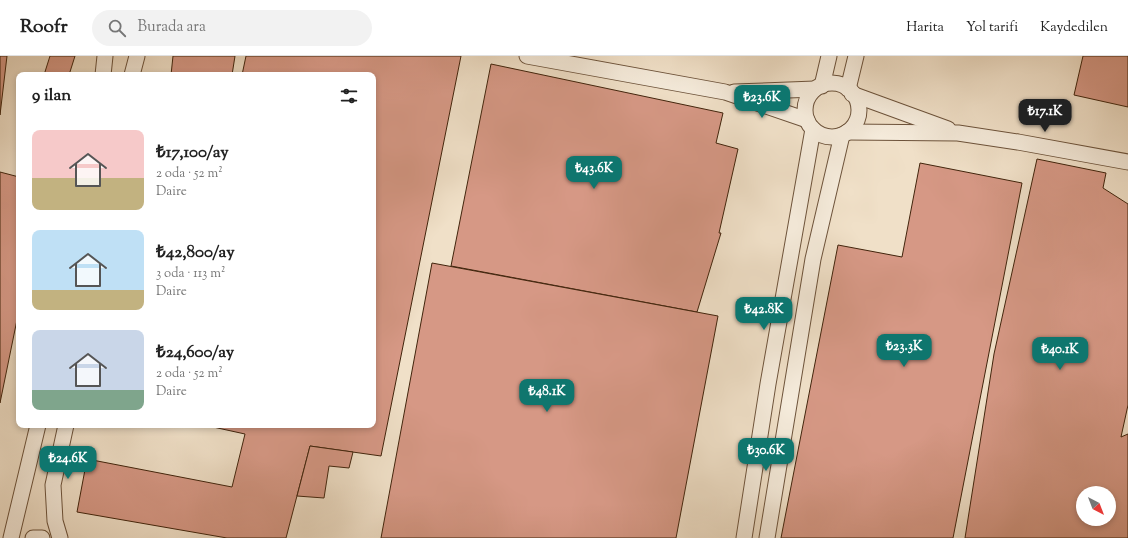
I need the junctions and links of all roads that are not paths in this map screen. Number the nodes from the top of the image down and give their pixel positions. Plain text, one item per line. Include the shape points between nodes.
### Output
1 (105, 56) edge
2 (137, 56) edge
3 (527, 56) edge
4 (830, 56) edge
5 (856, 56) edge
6 (103, 72) edge
7 (133, 72) edge
8 (819, 88) junction
9 (850, 91) junction
10 (725, 92) junction
11 (810, 124) junction
12 (958, 133) junction
13 (845, 134) junction
14 (1128, 162) edge
15 (37, 428) edge
16 (65, 428) edge
17 (752, 483) junction
18 (775, 488) junction
19 (11, 538) edge
20 (33, 538) edge
21 (42, 538) edge
22 (60, 538) edge
23 (744, 538) edge
24 (767, 538) edge

1 - 6 street
2 - 7 street
3 - 10 street
4 - 8 street
5 - 9 street
8 - 9 street via 832,84
8 - 10 street
8 - 11 street via 806,104
9 - 12 street
9 - 13 street via 858,104 859,113 852,129
10 - 11 street
11 - 13 street via 820,134 828,137
11 - 17 street
12 - 13 street
12 - 14 street
13 - 18 street via 813,259
15 - 19 street
16 - 22 street via 53,485 55,521
17 - 18 street
17 - 23 street
18 - 24 street
20 - 21 street

